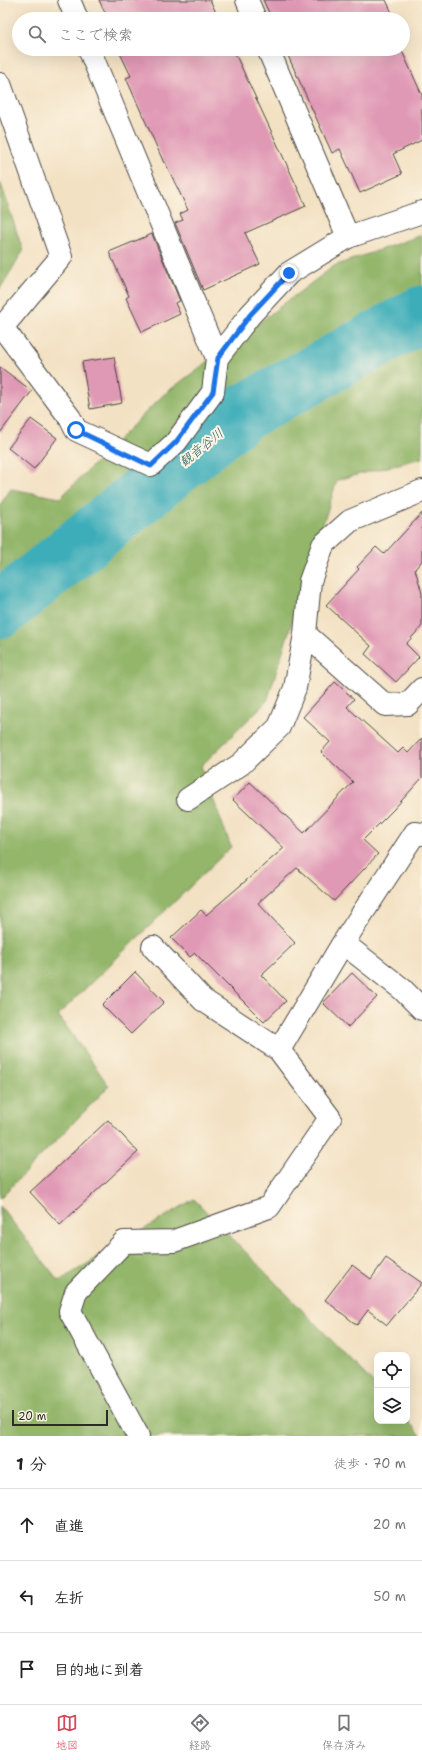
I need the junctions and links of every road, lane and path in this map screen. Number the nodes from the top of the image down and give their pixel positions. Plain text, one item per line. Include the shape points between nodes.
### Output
1 (69, 0) edge
2 (247, 0) edge
3 (74, 12) edge
4 (252, 12) edge
5 (92, 56) edge
6 (271, 56) edge
7 (0, 84) edge
8 (422, 212) edge
9 (348, 236) junction
10 (1, 329) edge
11 (218, 358) junction
12 (422, 491) edge
13 (305, 634) junction
14 (422, 689) edge
15 (188, 799) dead end
16 (422, 834) edge
17 (343, 943) junction
18 (154, 947) dead end
19 (422, 1009) edge
20 (279, 1050) junction
21 (138, 1436) edge

1 - 3 street
2 - 4 street
5 - 11 street
6 - 9 street
7 - 10 street via 61,257
8 - 9 street
9 - 11 street via 289,273 250,315
10 - 11 street via 70,418 76,430 151,466 176,442 213,392
12 - 13 street via 350,521 323,545 310,581
13 - 14 street via 385,705 408,704
13 - 15 street via 295,688 279,727 241,764
16 - 17 street via 415,833
17 - 19 street via 402,989
17 - 20 street
18 - 20 street via 203,1000
20 - 21 street via 330,1118 269,1207 174,1241 124,1242 76,1292 70,1311

